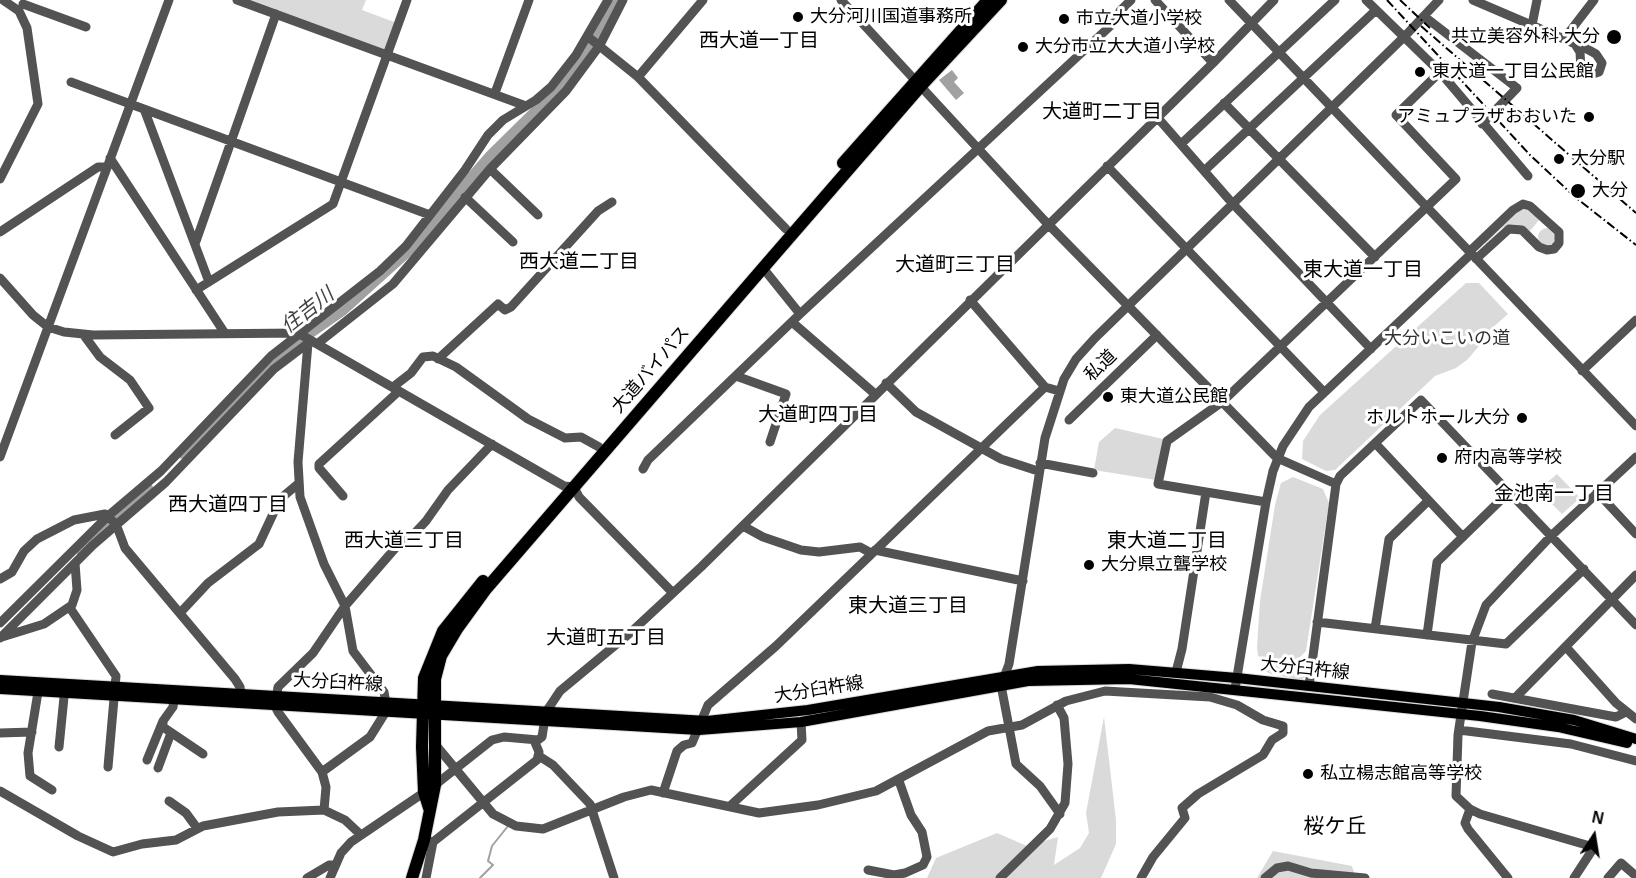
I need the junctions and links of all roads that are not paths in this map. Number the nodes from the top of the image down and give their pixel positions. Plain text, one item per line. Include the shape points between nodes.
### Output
1 (3, 0) edge
2 (169, 0) edge
3 (237, 0) edge
4 (407, 0) edge
5 (529, 0) edge
6 (608, 0) edge
7 (623, 0) edge
8 (703, 0) edge
9 (841, 0) edge
10 (988, 0) edge
11 (1001, 0) edge
12 (1131, 0) edge
13 (1155, 0) edge
14 (1229, 0) edge
15 (1275, 0) edge
16 (1335, 0) edge
17 (1366, 0) edge
18 (1439, 0) edge
19 (1473, 0) edge
20 (1537, 0) edge
21 (1594, 0) edge
22 (22, 5) edge
23 (1376, 9) junction
24 (276, 14) junction
25 (1425, 17) junction
26 (1250, 23) junction
27 (1532, 26) junction
28 (86, 27) dead end
29 (1405, 36) junction
30 (1564, 39) junction
31 (593, 40) junction
32 (1575, 44) dead end
33 (1279, 53) junction
34 (387, 55) junction
35 (1213, 63) junction
36 (1440, 72) junction
37 (638, 77) junction
38 (1302, 78) junction
39 (71, 82) dead end
40 (917, 84) junction
41 (495, 93) junction
42 (1224, 103) junction
43 (130, 104) junction
44 (526, 106) junction
45 (1332, 108) junction
46 (144, 109) junction
47 (1157, 117) junction
48 (1482, 124) junction
49 (1250, 128) junction
50 (231, 141) junction
51 (1181, 144) junction
52 (979, 149) junction
53 (1279, 159) junction
54 (108, 163) junction
55 (1107, 166) junction
56 (490, 169) junction
57 (1204, 171) junction
58 (1528, 176) dead end
59 (0, 179) edge
60 (340, 182) junction
61 (465, 197) junction
62 (612, 202) dead end
63 (1233, 204) junction
64 (1426, 207) junction
65 (538, 215) dead end
66 (430, 216) junction
67 (1047, 223) junction
68 (786, 229) junction
69 (0, 232) edge
70 (513, 242) dead end
71 (195, 244) junction
72 (1188, 249) junction
73 (1472, 255) junction
74 (1376, 257) junction
75 (763, 268) junction
76 (0, 278) edge
77 (208, 282) junction
78 (196, 290) junction
79 (970, 300) junction
80 (1327, 303) junction
81 (1128, 306) junction
82 (800, 314) junction
83 (1636, 320) edge
84 (792, 322) junction
85 (48, 327) junction
86 (224, 332) junction
87 (83, 334) junction
88 (1157, 335) junction
89 (308, 340) junction
90 (1281, 347) junction
91 (1371, 349) junction
92 (438, 359) junction
93 (1582, 371) junction
94 (736, 376) junction
95 (886, 383) junction
96 (1045, 387) junction
97 (396, 389) junction
98 (1059, 391) junction
99 (1324, 392) junction
100 (875, 394) junction
101 (1222, 402) junction
102 (1069, 420) dead end
103 (0, 423) edge
104 (1636, 426) edge
105 (9, 431) junction
106 (115, 435) dead end
107 (770, 442) dead end
108 (1375, 443) junction
109 (492, 444) junction
110 (598, 447) junction
111 (982, 448) junction
112 (0, 457) edge
113 (1636, 457) edge
114 (1277, 458) junction
115 (1039, 467) junction
116 (643, 469) dead end
117 (1093, 472) dead end
118 (298, 484) junction
119 (1336, 484) junction
120 (569, 487) junction
121 (1206, 492) junction
122 (1509, 492) junction
123 (1597, 492) junction
124 (343, 496) dead end
125 (1428, 501) junction
126 (1266, 502) junction
127 (108, 516) junction
128 (116, 524) junction
129 (742, 526) junction
130 (1636, 534) edge
131 (1551, 536) junction
132 (1463, 537) junction
133 (873, 551) junction
134 (75, 562) junction
135 (1584, 569) junction
136 (1636, 575) edge
137 (0, 579) edge
138 (1023, 581) junction
139 (674, 593) junction
140 (1611, 598) junction
141 (345, 606) junction
142 (70, 608) junction
143 (180, 613) junction
144 (1317, 622) junction
145 (0, 623) edge
146 (1636, 625) edge
147 (1376, 629) junction
148 (1427, 635) junction
149 (1473, 642) junction
150 (1566, 647) junction
151 (1176, 672) junction
152 (0, 680) edge
153 (1002, 680) junction
154 (1236, 683) junction
155 (38, 686) junction
156 (1309, 686) junction
157 (0, 688) edge
158 (65, 688) junction
159 (115, 691) junction
160 (1492, 694) dead end
161 (174, 695) junction
162 (1516, 697) junction
163 (242, 699) junction
164 (275, 701) junction
165 (1058, 705) junction
166 (386, 708) junction
167 (1463, 708) junction
168 (427, 710) junction
169 (1626, 712) junction
170 (545, 717) junction
171 (1616, 717) junction
172 (1636, 719) edge
173 (163, 721) junction
174 (801, 722) junction
175 (699, 725) junction
176 (1007, 727) junction
177 (1459, 730) junction
178 (1612, 731) junction
179 (32, 732) junction
180 (0, 733) edge
181 (171, 733) junction
182 (1636, 738) edge
183 (534, 740) junction
184 (434, 743) junction
185 (1636, 746) edge
186 (59, 747) dead end
187 (203, 754) dead end
188 (539, 756) junction
189 (147, 760) dead end
190 (1636, 761) edge
191 (108, 767) dead end
192 (158, 768) dead end
193 (456, 768) junction
194 (322, 772) junction
195 (899, 781) junction
196 (429, 789) junction
197 (52, 790) dead end
198 (0, 791) edge
199 (663, 793) junction
200 (169, 801) dead end
201 (484, 802) junction
202 (730, 807) junction
203 (592, 808) junction
204 (324, 810) junction
205 (1470, 810) junction
206 (1060, 814) junction
207 (197, 828) junction
208 (360, 834) junction
209 (429, 841) junction
210 (335, 865) junction
211 (868, 870) dead end
212 (1636, 876) edge
213 (307, 878) edge
214 (330, 878) edge
215 (412, 878) edge
216 (426, 878) edge
217 (615, 878) edge
218 (1000, 878) edge
219 (1141, 878) edge
220 (1265, 878) edge
221 (1365, 878) edge
222 (1508, 878) edge
223 (1574, 878) edge
224 (1608, 878) edge

1 - 22 street
2 - 43 street
3 - 24 street
4 - 34 street
5 - 41 street
6 - 31 street
7 - 31 street
8 - 37 street
9 - 40 street
10 - 40 highway, 大道バイパス
11 - 40 highway, 大道バイパス
12 - 52 street via 1120,16
13 - 35 street
14 - 26 street
15 - 26 street
16 - 33 street
17 - 23 street
18 - 25 street
19 - 27 street
20 - 27 street
21 - 30 street
22 - 28 street
22 - 59 street via 38,104
23 - 29 street
23 - 38 street
24 - 34 street
24 - 50 street
25 - 29 street
25 - 48 street via 1517,88
26 - 33 street
26 - 35 street
27 - 30 street
29 - 36 street
29 - 45 street
30 - 32 street
31 - 37 street
31 - 44 street via 551,87
31 - 56 street via 566,91
33 - 38 street
33 - 42 street
34 - 41 street
34 - 60 street
35 - 47 street
36 - 48 street
36 - 64 street via 1396,116 1456,179
37 - 68 street
38 - 45 street
38 - 49 street
39 - 43 street
40 - 52 street
40 - 68 highway, 大道バイパス
40 - 75 highway, 大道バイパス
41 - 44 street
42 - 49 street
42 - 51 street
43 - 46 street
43 - 54 street
44 - 66 street via 488,135
45 - 53 street
45 - 64 street
46 - 50 street
46 - 71 street
47 - 51 street
47 - 55 street
48 - 58 street
49 - 53 street
49 - 57 street
50 - 60 street
50 - 71 street
51 - 57 street
52 - 67 street
52 - 82 street
53 - 63 street
53 - 74 street
54 - 69 street
54 - 78 street
54 - 85 street
55 - 67 street
55 - 72 street
56 - 61 street
56 - 65 street
57 - 63 street
60 - 66 street
60 - 77 street via 333,204
61 - 70 street
61 - 89 street via 393,284
62 - 92 street via 598,211 511,307 505,310 498,304
63 - 72 street
63 - 80 street
64 - 73 street
64 - 74 street
66 - 89 street via 406,246
67 - 79 street
67 - 81 street
68 - 110 highway, 大道バイパス
71 - 77 street
72 - 81 street
72 - 90 street
73 - 73 street via 1523,204 1559,232 1559,243 1547,250 1522,230 1509,229
73 - 91 street
73 - 93 street
74 - 80 street
75 - 82 street
75 - 120 highway, 大道バイパス
76 - 85 street
77 - 78 street
78 - 86 street
79 - 95 street
79 - 96 street
80 - 90 street
80 - 91 street
81 - 88 street
81 - 98 street via 1076,359
82 - 84 street
83 - 93 street
84 - 94 street
84 - 100 street
85 - 87 street
85 - 105 street
86 - 87 street
86 - 89 street
87 - 106 street via 100,357 130,380 149,408
88 - 101 street
88 - 102 street, 私道
89 - 97 street
89 - 118 street
89 - 127 street via 255,371 161,471
89 - 128 street via 274,369 166,482
90 - 99 street
90 - 101 street
91 - 99 street
92 - 97 street via 423,357
92 - 110 street via 456,367 528,419 565,438 581,437
93 - 104 street
94 - 107 street via 786,393
94 - 116 street
95 - 100 street
95 - 111 street via 916,412
96 - 98 street
96 - 111 street
97 - 109 street
97 - 124 street via 319,464
98 - 115 street
99 - 114 street via 1298,421
100 - 129 street
101 - 114 street
101 - 121 street via 1167,441 1158,484
103 - 105 street
105 - 112 street
108 - 119 street
108 - 122 street via 1421,400
108 - 125 street
109 - 120 street
109 - 141 street via 448,490 426,522 399,545
110 - 120 highway, 大道バイパス
111 - 115 street via 1001,459
111 - 133 street
113 - 123 street
114 - 119 street
114 - 126 street
115 - 117 street
115 - 138 street
118 - 141 street via 316,543
118 - 143 street via 280,500 259,544 208,583
119 - 144 street
120 - 139 street
120 - 168 highway, 大道バイパス via 443,631 428,663
121 - 126 street
121 - 151 street
122 - 131 street
122 - 132 street
123 - 130 street
123 - 131 street
125 - 132 street
125 - 147 street via 1389,539
126 - 154 street
127 - 128 street
127 - 137 street via 74,520 37,539 24,551 12,573
127 - 145 street
128 - 134 street
128 - 143 street via 124,548
129 - 133 street via 801,550 860,547
129 - 139 street
131 - 135 street
131 - 149 street via 1486,605
132 - 148 street via 1437,562
133 - 138 street
133 - 175 street via 708,705
134 - 142 street via 77,597
134 - 142 street via 0,638 44,624
135 - 140 street
135 - 149 street via 1506,644
136 - 140 street
138 - 153 street via 1009,664
139 - 170 street via 560,692
140 - 146 street
140 - 150 street
141 - 164 street via 313,653 278,687
141 - 166 street via 353,651 384,692
142 - 159 street via 114,670
143 - 163 street via 240,687
144 - 147 street
144 - 156 street
147 - 148 street
148 - 149 street
149 - 167 street
150 - 162 street
150 - 169 street
151 - 153 main road, 大分臼杵線 via 1082,669
151 - 154 main road, 大分臼杵線
152 - 155 main road, 大分臼杵線
153 - 154 main road, 大分臼杵線
153 - 174 main road, 大分臼杵線
153 - 175 main road, 大分臼杵線
153 - 176 street
154 - 156 main road, 大分臼杵線
154 - 167 main road, 大分臼杵線
155 - 157 main road, 大分臼杵線
155 - 158 main road, 大分臼杵線
155 - 179 street
156 - 167 main road, 大分臼杵線
158 - 159 main road, 大分臼杵線
158 - 186 street
159 - 161 main road, 大分臼杵線
159 - 191 street
160 - 162 street
161 - 163 main road, 大分臼杵線
161 - 173 street via 173,707
162 - 171 street
163 - 164 main road, 大分臼杵線
164 - 166 main road, 大分臼杵線
164 - 194 street via 285,724
165 - 176 street via 1022,725
165 - 206 street via 1064,718 1069,777
165 - 219 street via 1105,691 1200,695 1237,705 1283,726 1283,733 1272,740 1263,755 1182,808 1185,818
166 - 168 main road, 大分臼杵線
166 - 194 street via 370,737
167 - 177 street
167 - 178 main road, 大分臼杵線 via 1554,716
167 - 185 main road, 大分臼杵線
168 - 170 main road, 大分臼杵線
168 - 184 highway, 大道バイパス
168 - 196 highway, 大道バイパス
169 - 171 street
169 - 172 street
170 - 175 main road, 大分臼杵線
170 - 183 street via 542,737
171 - 178 street
173 - 181 street via 163,728
173 - 189 street
174 - 175 main road, 大分臼杵線
174 - 202 street via 802,740
175 - 199 street via 692,743 677,752
176 - 195 street via 988,730
176 - 206 street via 1017,766 1040,786
177 - 190 street via 1571,744
177 - 205 street via 1454,787 1456,796
178 - 182 main road, 大分臼杵線
179 - 180 street
179 - 197 street via 28,753 30,776
181 - 187 street
181 - 192 street
183 - 188 street
183 - 193 street via 495,738
184 - 193 street
184 - 196 highway, 大道バイパス
188 - 201 street
188 - 203 street via 561,772
193 - 196 street
193 - 201 street
194 - 204 street via 326,787
195 - 202 street via 876,791 818,805 759,813
195 - 211 street via 922,832 927,857 923,865 905,873
196 - 208 street
196 - 209 highway, 大道バイパス
198 - 207 street via 113,852 176,840
199 - 202 street
199 - 203 street via 641,791
200 - 207 street via 186,813
201 - 203 street via 503,821 530,829 555,825
201 - 209 street
203 - 217 street
204 - 207 street via 278,812
204 - 208 street via 345,819
205 - 222 street via 1465,823 1468,829
205 - 223 street via 1590,846 1591,852
206 - 218 street via 1040,840
208 - 210 street
209 - 215 highway, 大道バイパス
209 - 216 street
210 - 213 street
210 - 214 street
212 - 224 street via 1621,863
220 - 221 street via 1277,868 1288,866 1311,873

